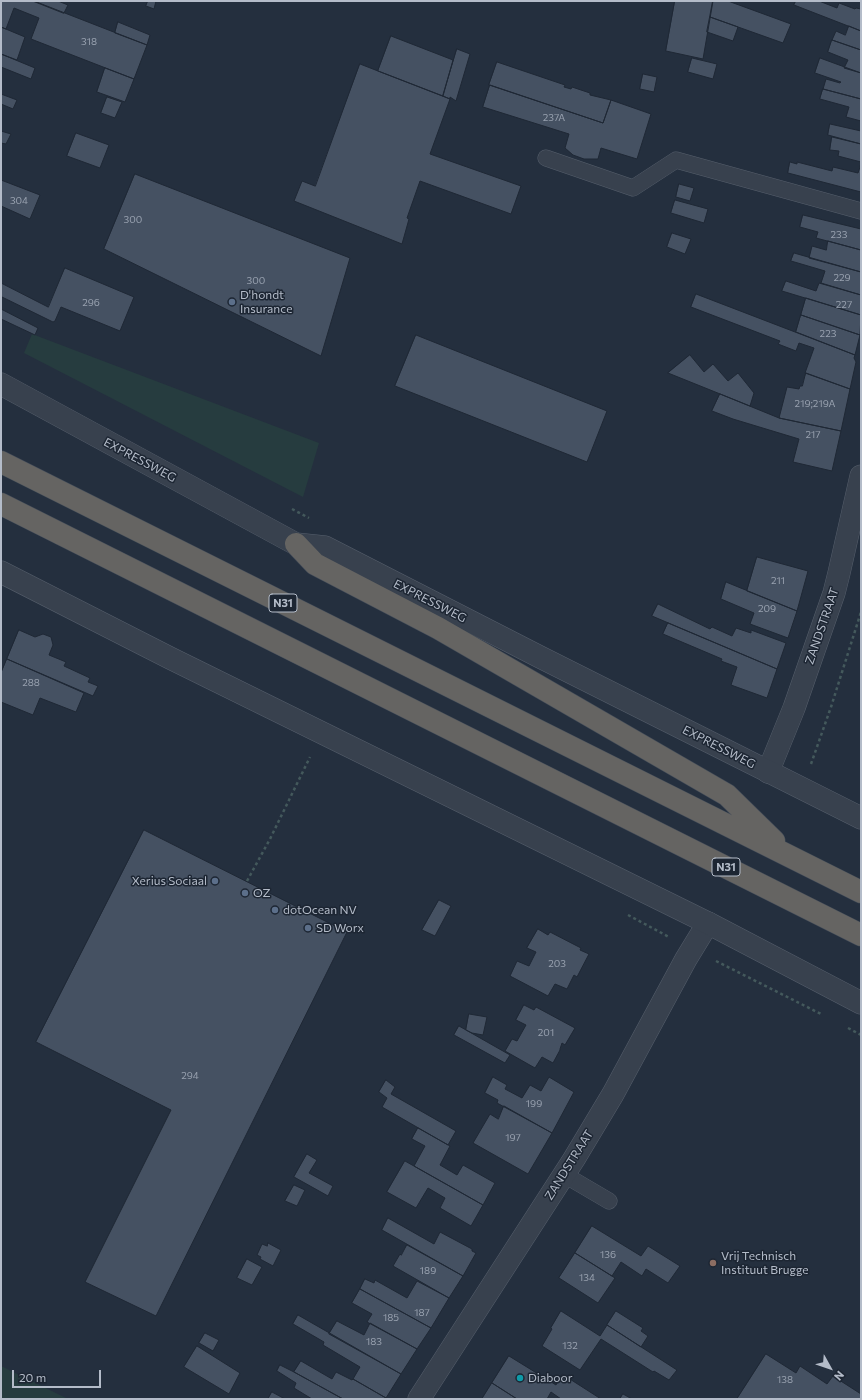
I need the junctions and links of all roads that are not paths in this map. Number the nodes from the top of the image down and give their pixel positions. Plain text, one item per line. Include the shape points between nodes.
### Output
1 (546, 158) dead end
2 (861, 211) edge
3 (1, 384) edge
4 (1, 462) edge
5 (861, 476) edge
6 (1, 504) edge
7 (296, 544) junction
8 (1, 572) edge
9 (768, 772) junction
10 (861, 818) edge
11 (789, 856) junction
12 (861, 892) edge
13 (708, 923) junction
14 (861, 936) edge
15 (861, 1003) edge
16 (563, 1174) junction
17 (609, 1201) dead end
18 (419, 1399) edge

1 - 2 lane via 633,188 676,160
3 - 7 street, EXPRESSWEG / N31
4 - 11 highway, N31
5 - 9 street, ZANDSTRAAT via 834,593 794,708
6 - 14 highway, N31
7 - 9 street, EXPRESSWEG / N31 via 325,547
7 - 11 highway, N31 via 315,564 438,628 727,795
8 - 13 street
9 - 10 street, EXPRESSWEG / N31
11 - 12 highway, N31
13 - 15 street
13 - 16 street, ZANDSTRAAT via 612,1094
16 - 17 lane
16 - 18 street, ZANDSTRAAT

